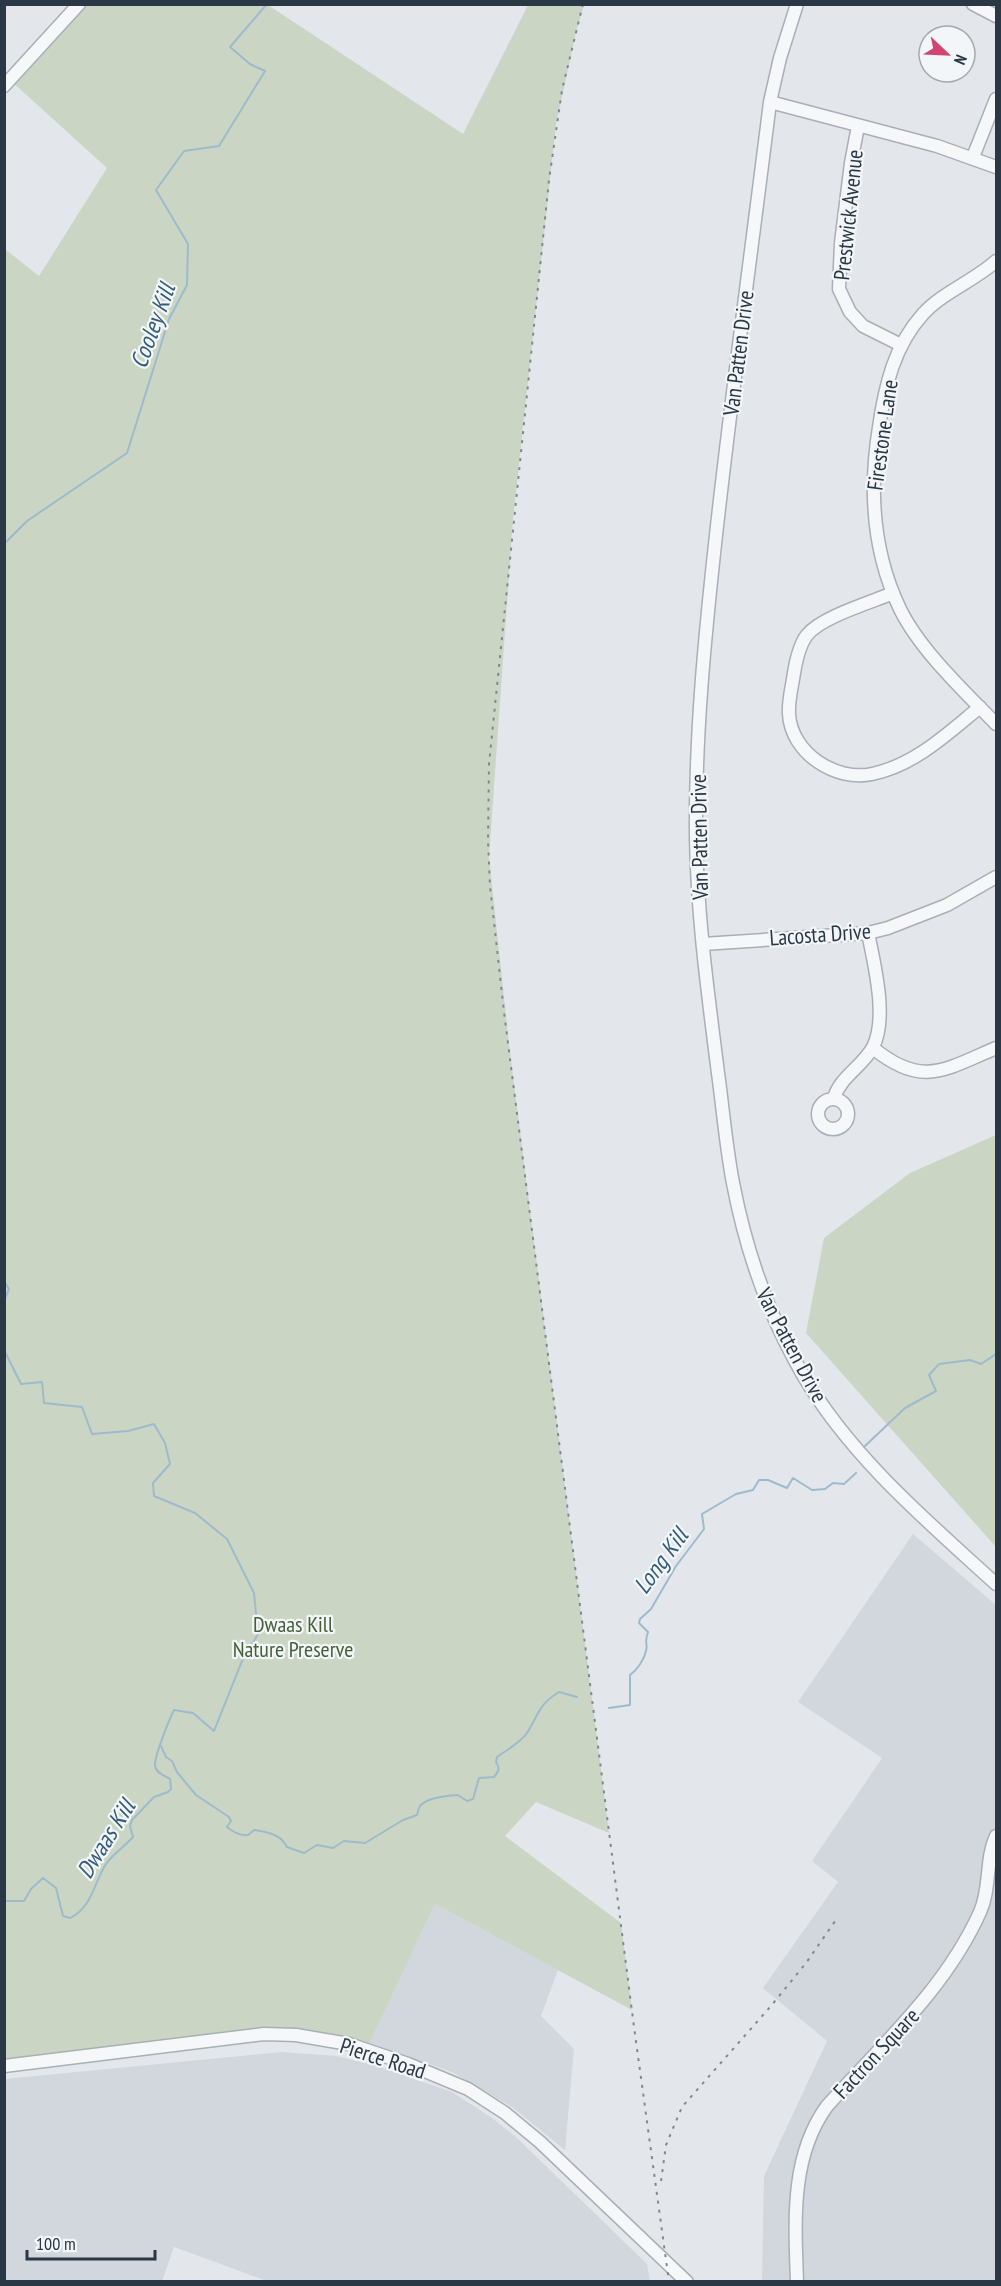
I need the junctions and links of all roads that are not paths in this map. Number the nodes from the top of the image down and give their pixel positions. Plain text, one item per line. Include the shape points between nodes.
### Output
1 (79, 4) edge
2 (796, 4) edge
3 (973, 4) edge
4 (996, 16) edge
5 (4, 86) edge
6 (996, 99) edge
7 (770, 102) junction
8 (858, 126) junction
9 (973, 158) junction
10 (996, 167) edge
11 (996, 261) edge
12 (901, 345) junction
13 (893, 593) junction
14 (980, 707) junction
15 (996, 724) edge
16 (996, 877) edge
17 (868, 933) junction
18 (703, 944) junction
19 (873, 1048) junction
20 (996, 1048) edge
21 (834, 1098) dead end
22 (996, 1584) edge
23 (996, 1836) edge
24 (4, 2066) edge
25 (687, 2282) edge
26 (797, 2282) edge

1 - 5 street
2 - 7 street, Van Patten Drive
3 - 4 street
6 - 9 street
7 - 8 street
7 - 18 street, Van Patten Drive via 700,682 696,836
8 - 9 street
8 - 12 street, Prestwick Avenue via 841,243 839,289 850,312 863,326
9 - 10 street
11 - 12 street, Firestone Lane via 923,313
12 - 13 street, Firestone Lane via 883,397 873,465 874,515
13 - 14 street, Firestone Lane via 911,628
13 - 14 street via 814,627 807,635 796,662 789,708 801,745 828,768 848,775 873,774 931,748
14 - 15 street, Firestone Lane
16 - 17 street, Lacosta Drive via 947,905
17 - 18 street, Lacosta Drive
17 - 19 street via 879,1015
18 - 22 street, Van Patten Drive via 732,1181 751,1258 776,1325 823,1407 855,1447
19 - 20 street via 888,1061 919,1072 958,1064
19 - 21 street
23 - 26 street, Factron Square via 986,1897 968,1936 917,2008 816,2121 798,2180
24 - 25 street, Pierce Road via 264,2034 349,2044 447,2079 505,2113

